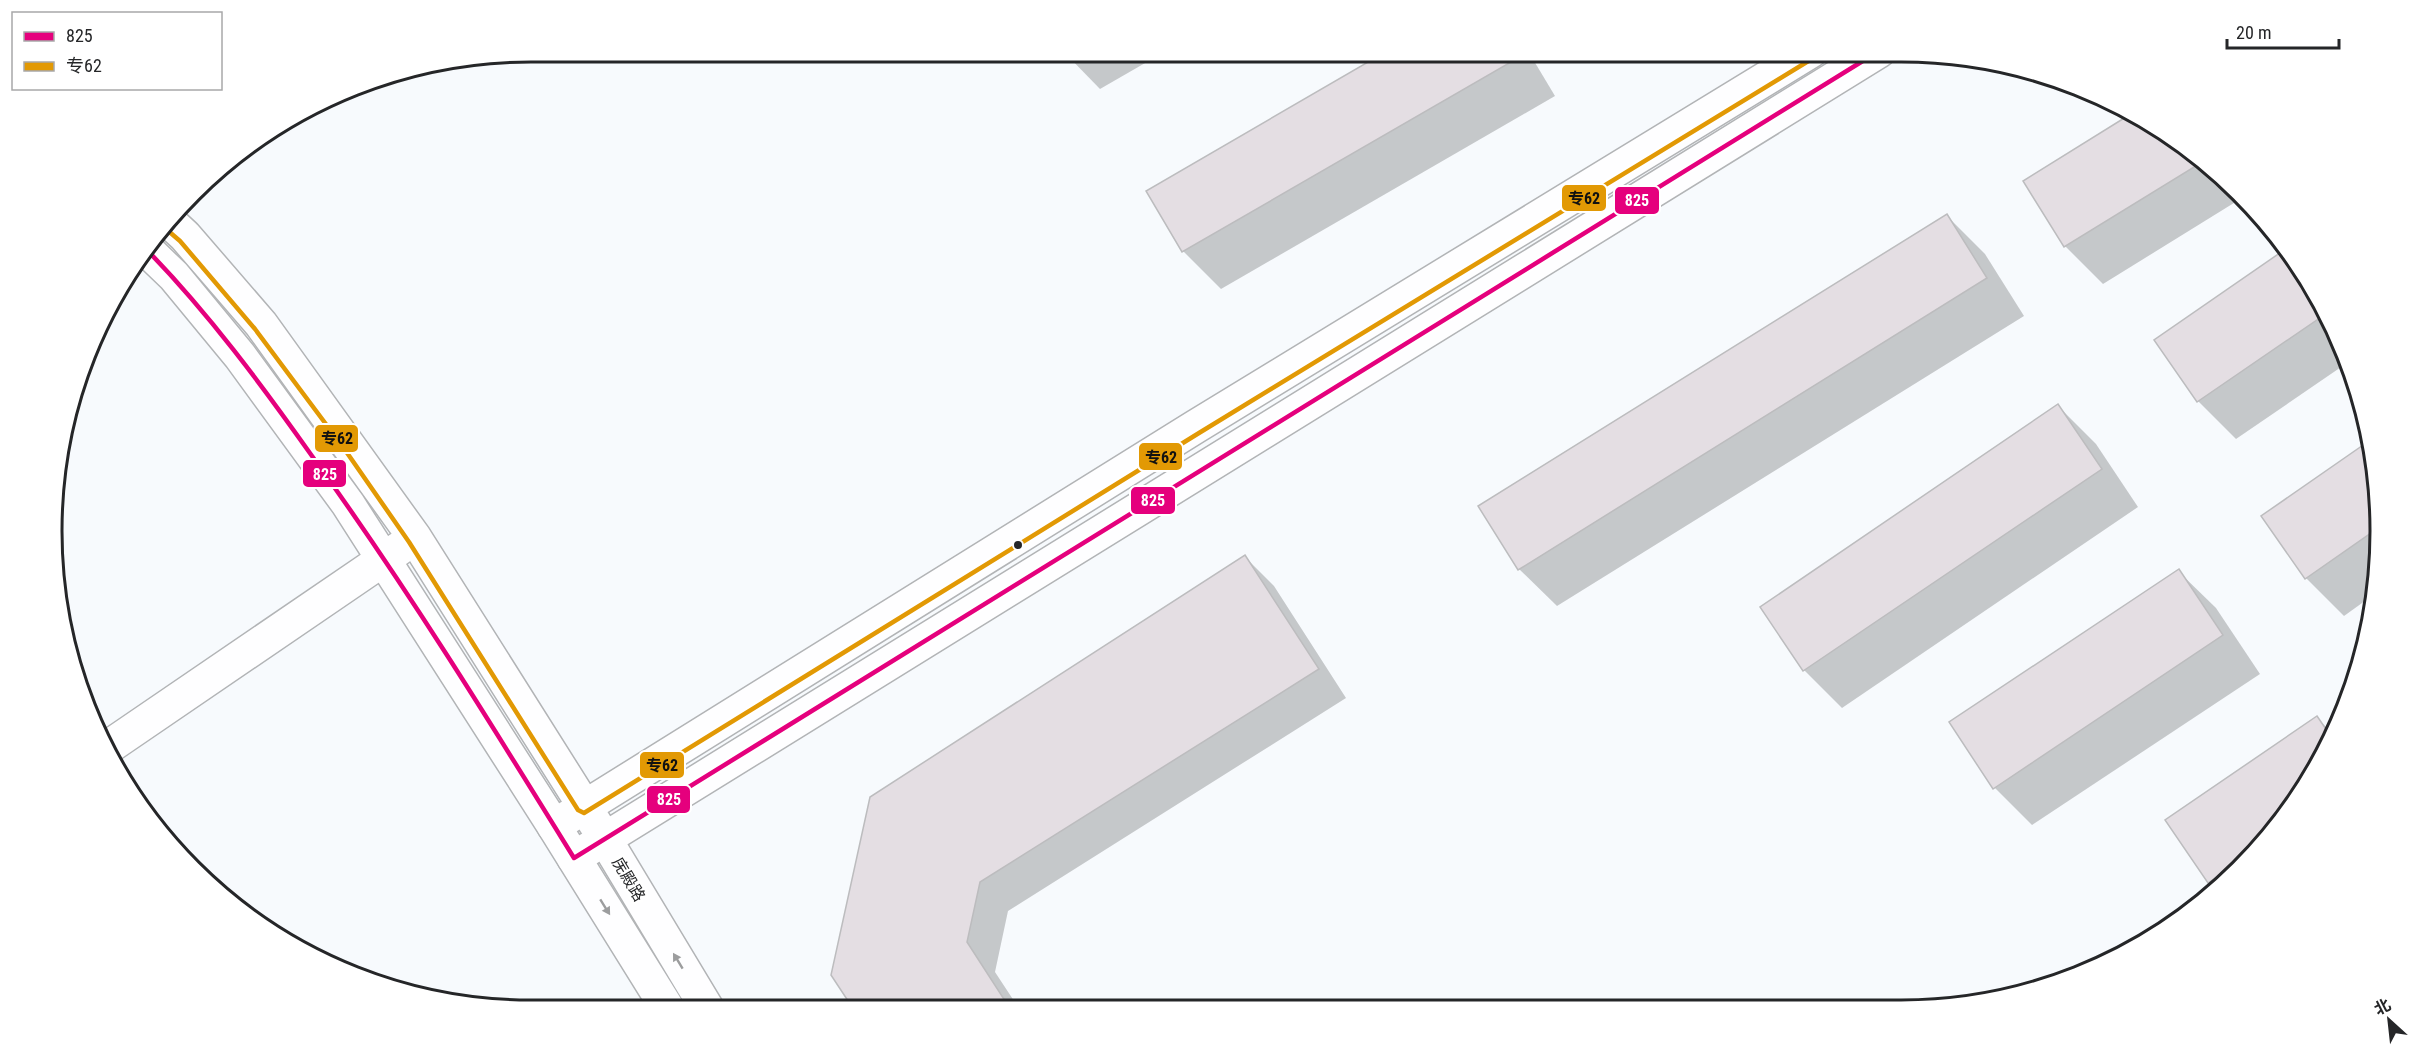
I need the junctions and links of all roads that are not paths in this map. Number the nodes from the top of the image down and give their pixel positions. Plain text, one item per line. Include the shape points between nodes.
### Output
1 (1793, 62) edge
2 (1861, 62) edge
3 (174, 226) edge
4 (152, 255) edge
5 (415, 538) junction
6 (384, 560) junction
7 (113, 744) edge
8 (584, 806) junction
9 (554, 826) junction
10 (605, 839) junction
11 (574, 858) junction
12 (662, 1000) edge
13 (701, 1000) edge

1 - 8 street
2 - 10 street
3 - 5 street, 庑殿路 via 261,324
4 - 6 street via 240,356
5 - 6 street
5 - 8 street, 庑殿路
6 - 7 street
6 - 9 street
8 - 9 street
8 - 10 street, 庑殿路
9 - 11 street
10 - 11 street
13 -> 10 street, 庑殿路
11 -> 12 street

